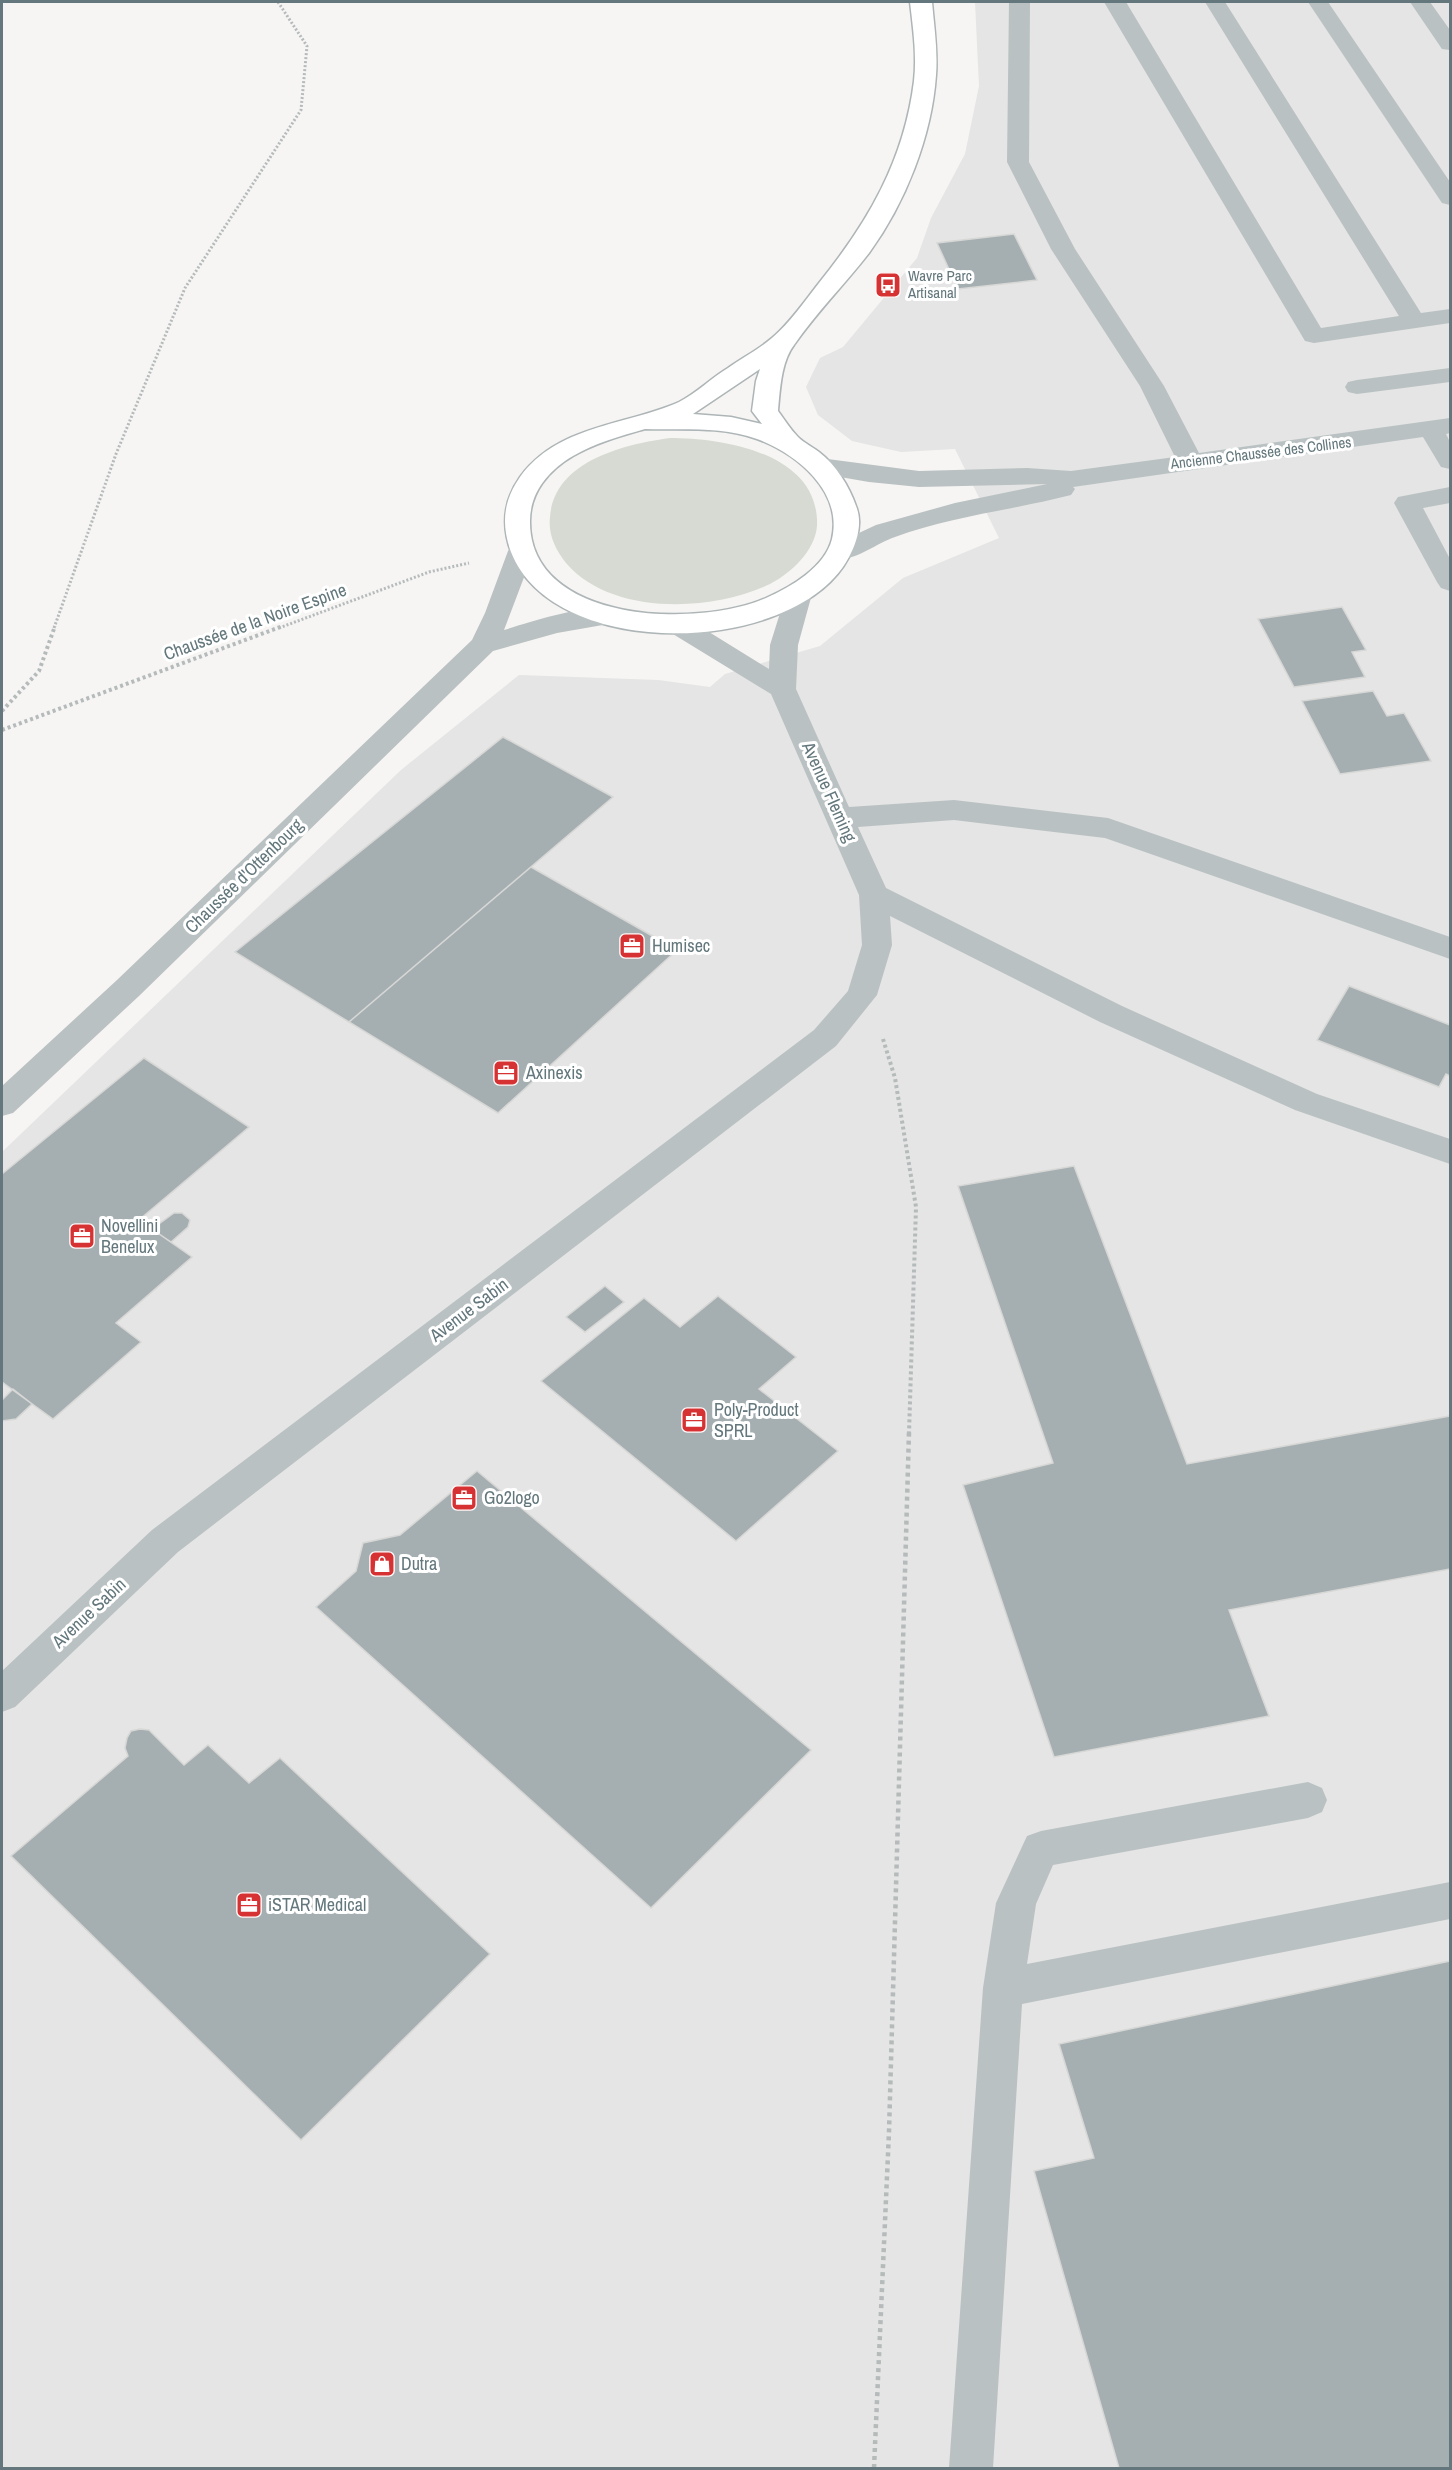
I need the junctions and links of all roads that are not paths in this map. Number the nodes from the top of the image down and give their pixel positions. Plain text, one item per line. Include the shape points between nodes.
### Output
1 (921, 2) edge
2 (1019, 2) edge
3 (1115, 2) edge
4 (1215, 2) edge
5 (1318, 2) edge
6 (1420, 2) edge
7 (1450, 44) edge
8 (1450, 198) edge
9 (1450, 316) edge
10 (1414, 321) junction
11 (781, 344) junction
12 (1450, 375) edge
13 (1357, 387) dead end
14 (646, 422) junction
15 (1440, 428) edge
16 (789, 443) junction
17 (1450, 461) edge
18 (1191, 462) junction
19 (820, 466) junction
20 (1071, 479) junction
21 (1450, 495) edge
22 (522, 550) junction
23 (1441, 550) edge
24 (840, 552) junction
25 (1450, 582) edge
26 (799, 594) junction
27 (610, 616) junction
28 (678, 625) junction
29 (483, 645) junction
30 (782, 689) junction
31 (842, 818) junction
32 (874, 895) junction
33 (1450, 948) edge
34 (2, 1104) edge
35 (1450, 1152) edge
36 (2, 1695) edge
37 (1308, 1800) dead end
38 (1450, 1901) edge
39 (1003, 1988) junction
40 (971, 2469) edge

1 - 11 main road, Chaussée d'Ottenbourg via 925,79 918,119 894,187 862,246
2 - 18 street via 1018,162 1063,249 1152,386
3 - 10 street via 1314,336
4 - 10 street
5 - 8 street
6 - 7 street
9 - 10 street
11 - 14 main road, Chaussée d'Ottenbourg via 690,406
11 - 16 main road, Chaussée d'Ottenbourg via 768,381 765,411
12 - 13 street
14 - 16 main road, Chaussée d'Ottenbourg via 696,420 735,425
14 - 22 main road, Chaussée d'Ottenbourg via 578,442 531,479 519,502 516,526
15 - 17 street
15 - 18 street, Ancienne Chaussée des Collines
16 - 19 main road, Chaussée d'Ottenbourg
18 - 20 street, Ancienne Chaussée des Collines
19 - 20 street, Ancienne Chaussée des Collines via 867,476 950,479 1042,474
19 - 24 main road, Chaussée d'Ottenbourg via 843,502 847,522
20 - 24 street, Ancienne Chaussée des Collines via 1062,490 955,511 885,531
21 - 23 street via 1407,503
22 - 27 main road, Chaussée d'Ottenbourg via 534,571 554,589
22 - 29 street, Chaussée d'Ottenbourg
23 - 25 street
24 - 26 main road, Chaussée d'Ottenbourg via 823,574
26 - 28 main road, Chaussée d'Ottenbourg via 764,611 723,622
26 - 30 street via 784,645
27 - 28 main road, Chaussée d'Ottenbourg
27 - 29 street, Chaussée d'Ottenbourg via 555,624
28 - 30 street
29 - 34 street, Chaussée d'Ottenbourg via 128,988
30 - 31 street, Avenue Fleming
31 - 32 street, Avenue Fleming
31 - 33 street via 954,810 1108,828
32 - 35 street via 1111,1014 1306,1102
32 - 36 street, Avenue Sabin via 877,945 861,995 825,1038 165,1541
37 - 39 street via 1041,1849 1016,1903
38 - 39 street
39 - 40 street

